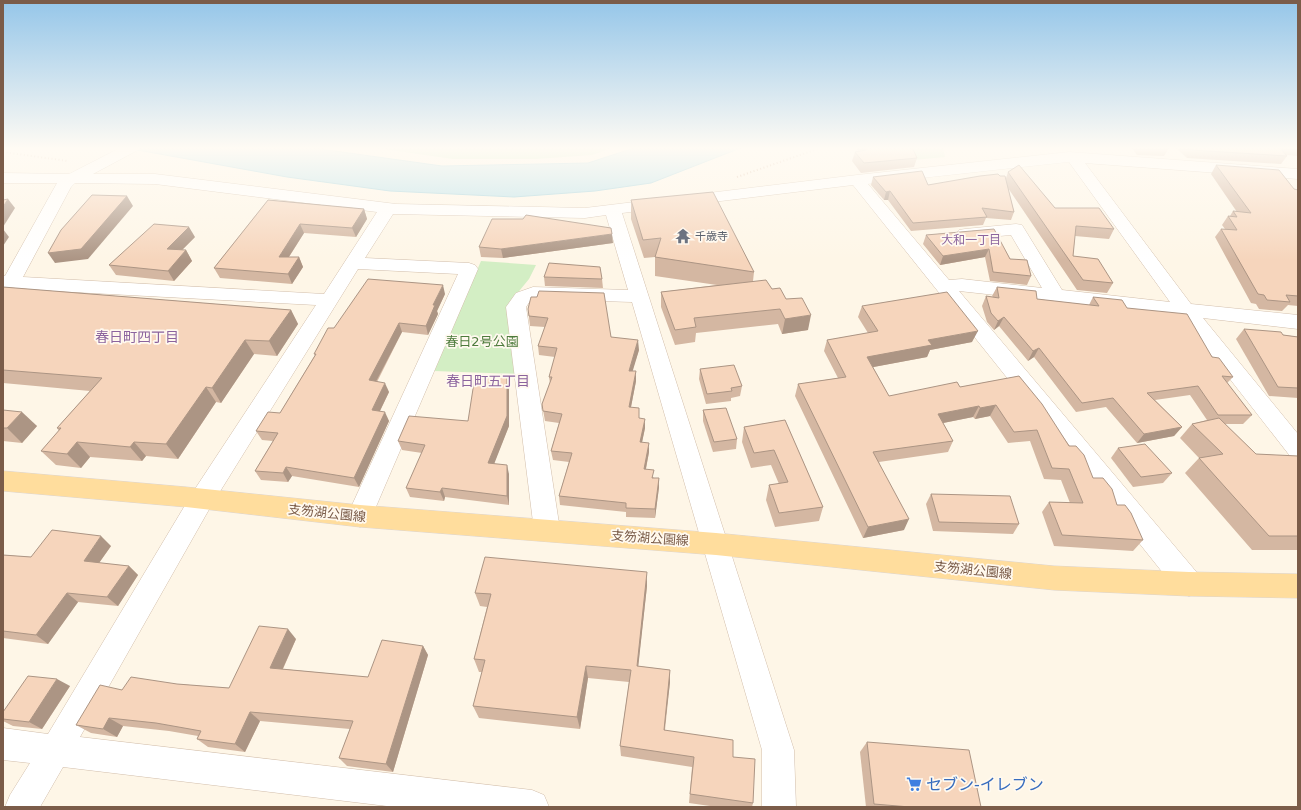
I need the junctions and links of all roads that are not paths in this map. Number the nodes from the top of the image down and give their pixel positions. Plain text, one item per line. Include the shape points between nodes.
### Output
1 (64, 185) edge
2 (202, 185) edge
3 (819, 185) edge
4 (861, 185) edge
5 (1094, 185) edge
6 (388, 208) junction
7 (613, 211) junction
8 (906, 239) junction
9 (353, 263) junction
10 (6, 284) edge
11 (944, 286) junction
12 (1056, 295) junction
13 (639, 296) junction
14 (330, 300) junction
15 (1185, 309) junction
16 (1298, 322) edge
17 (1298, 450) edge
18 (3, 481) edge
19 (202, 499) junction
20 (360, 516) junction
21 (546, 530) junction
22 (716, 544) junction
23 (1189, 584) junction
24 (1298, 586) edge
25 (3, 744) edge
26 (57, 750) junction
27 (22, 807) edge
28 (532, 807) edge
29 (779, 807) edge

1 - 10 street
2 - 6 street
3 - 7 street
4 - 8 street
5 - 15 street
6 - 7 street via 523,213
6 - 9 street
7 - 13 street
8 - 11 street
8 - 12 street via 1016,229
9 - 14 street
9 - 20 street via 469,269
10 - 14 street
11 - 12 street via 962,285
11 - 23 street
12 - 15 street
13 - 21 street via 533,293 523,297 516,307
13 - 22 street
14 - 19 street
15 - 16 street
15 - 17 street
18 - 19 main road, 支笏湖公園線
19 - 20 main road, 支笏湖公園線
19 - 26 street
20 - 21 main road, 支笏湖公園線
21 - 22 main road, 支笏湖公園線
22 - 23 main road, 支笏湖公園線 via 1054,578
22 - 29 street via 778,750
23 - 24 main road, 支笏湖公園線
25 - 26 street
26 - 27 street
26 - 28 street

